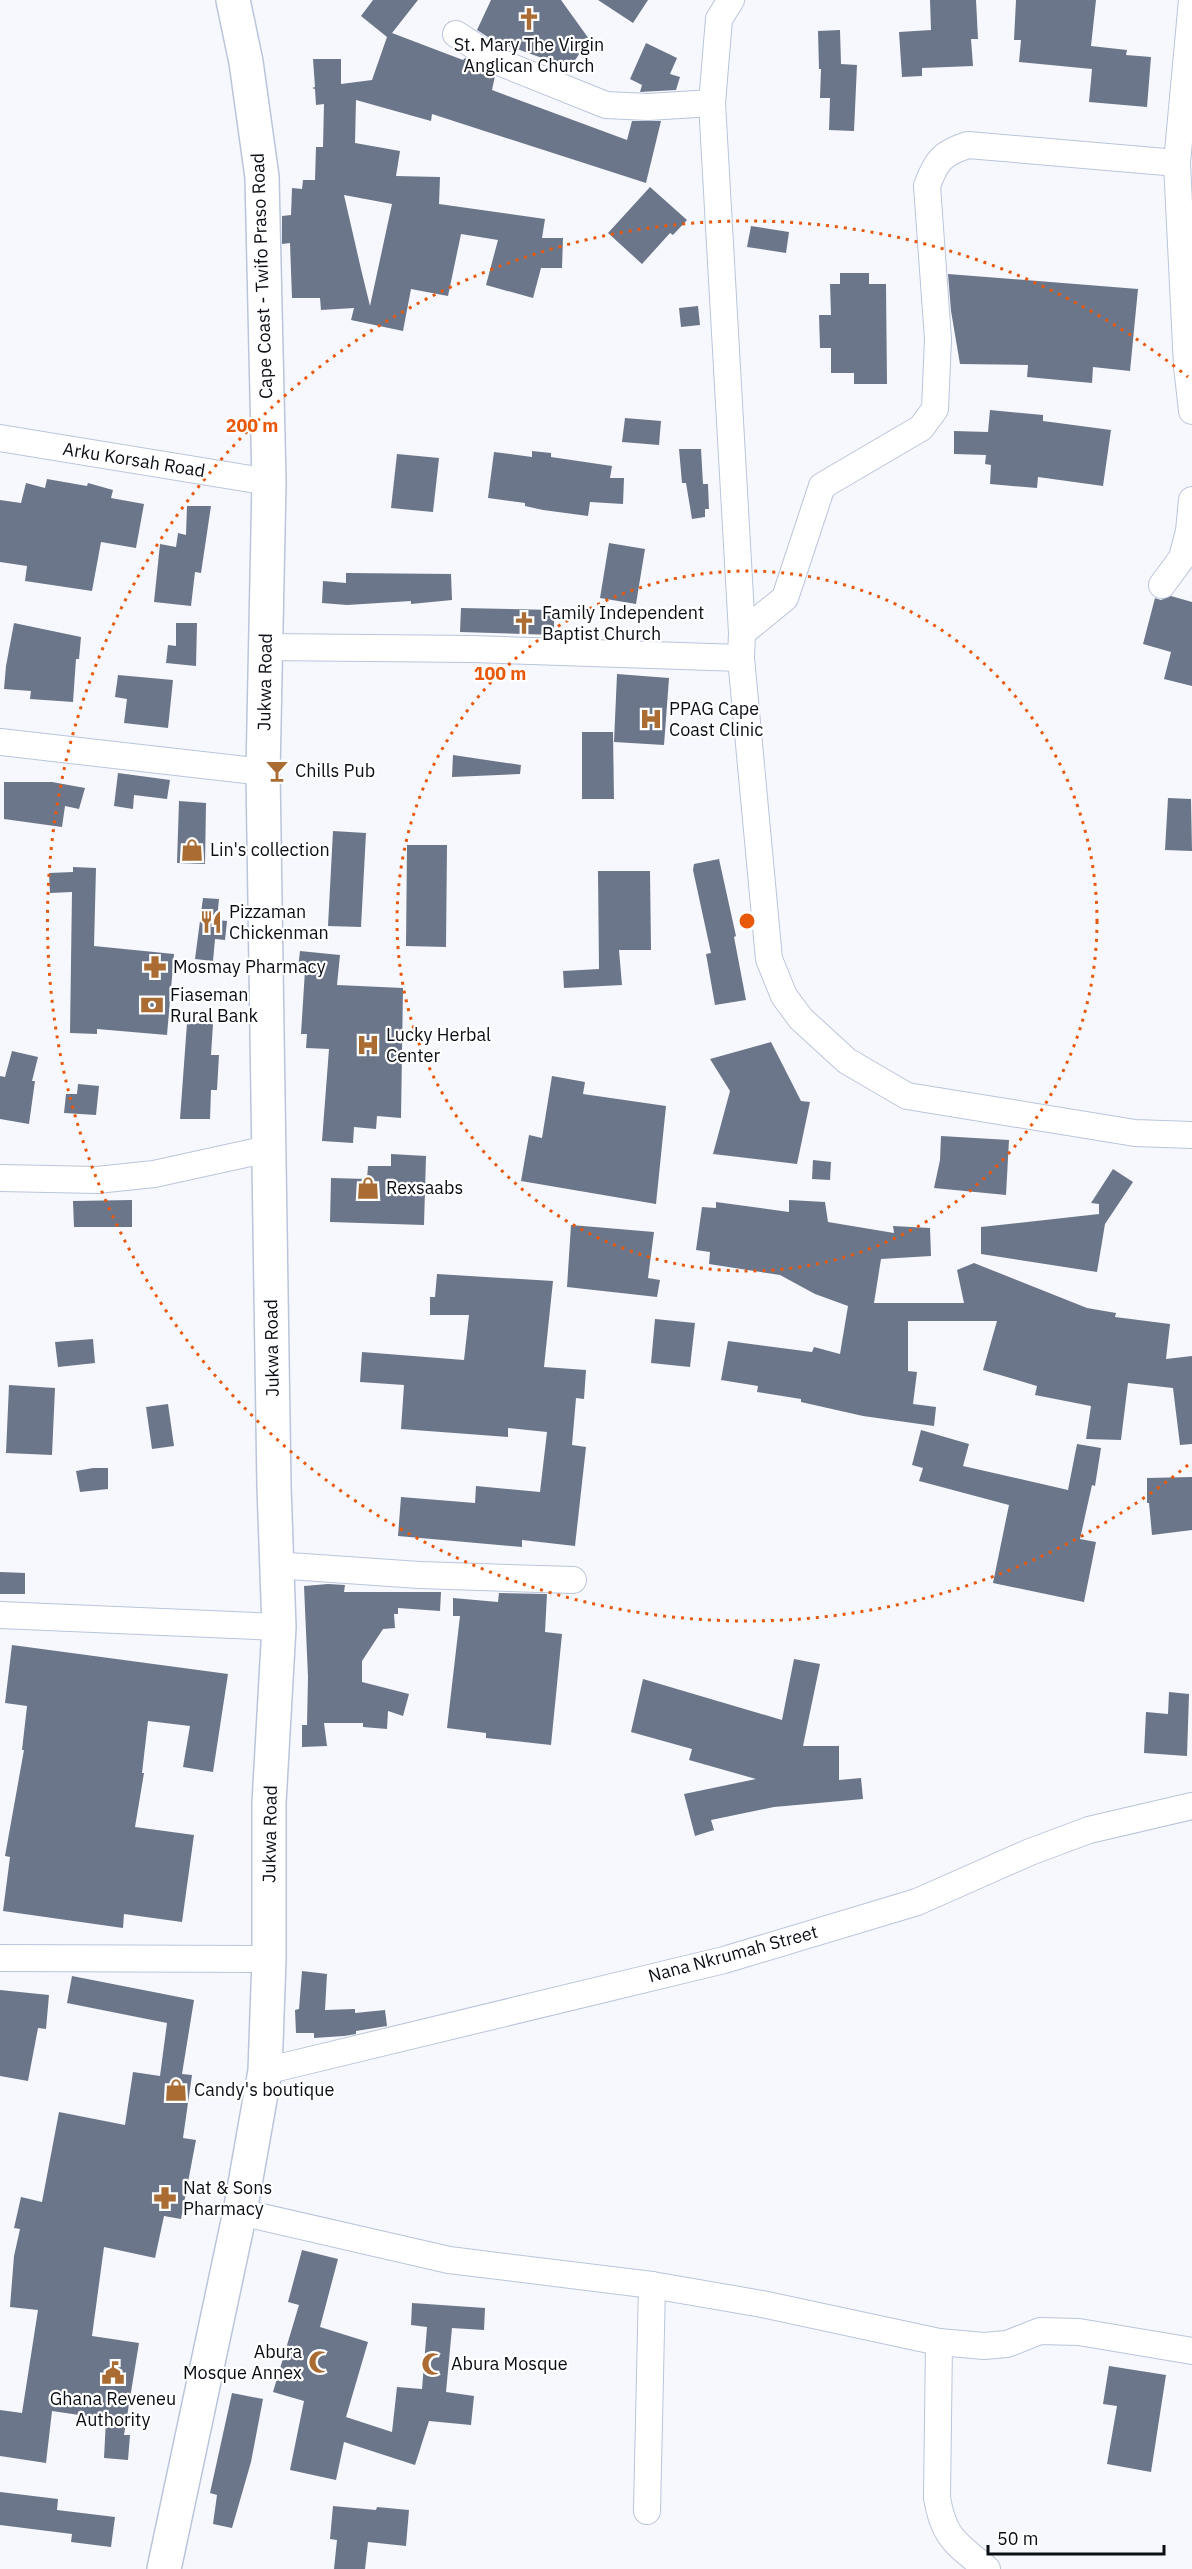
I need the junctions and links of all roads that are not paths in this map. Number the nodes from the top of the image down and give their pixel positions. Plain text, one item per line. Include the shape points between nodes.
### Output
1 (233, 0) edge
2 (731, 0) edge
3 (1192, 0) edge
4 (456, 34) dead end
5 (712, 103) junction
6 (1177, 163) junction
7 (1190, 366) edge
8 (1192, 411) edge
9 (0, 438) edge
10 (269, 482) junction
11 (1192, 500) edge
12 (1162, 585) dead end
13 (742, 645) junction
14 (266, 647) junction
15 (0, 742) edge
16 (263, 772) junction
17 (1192, 1136) edge
18 (268, 1149) junction
19 (0, 1178) edge
20 (276, 1565) junction
21 (573, 1580) dead end
22 (0, 1615) edge
23 (279, 1628) junction
24 (1192, 1806) edge
25 (0, 1958) edge
26 (269, 1959) junction
27 (265, 2071) junction
28 (240, 2212) junction
29 (652, 2285) junction
30 (939, 2342) junction
31 (1192, 2351) edge
32 (647, 2511) dead end
33 (164, 2569) edge
34 (987, 2569) edge

1 - 10 main road, Cape Coast - Twifo Praso Road via 262,177
2 - 5 street via 719,19
3 - 6 street
4 - 5 street via 499,62 606,105
5 - 13 street
6 - 7 street
6 - 13 street via 968,145 948,151 934,167 927,186 938,339 935,409 921,428 822,486 785,598
7 - 8 street
9 - 10 street, Arku Korsah Road
10 - 14 main road, Jukwa Road
11 - 12 street via 1182,558
13 - 14 street
13 - 17 street via 769,959 784,996 801,1019 847,1060 907,1096 1135,1133
14 - 16 main road, Jukwa Road
15 - 16 street
16 - 18 main road, Jukwa Road
18 - 19 street via 154,1174 97,1180
18 - 20 main road, Jukwa Road
20 - 21 street
20 - 23 main road, Jukwa Road
22 - 23 street
23 - 26 main road, Jukwa Road via 269,1803
24 - 27 street, Nana Nkrumah Street via 1089,1830 917,1902 724,1960
25 - 26 street
26 - 27 main road, Jukwa Road
27 - 28 main road, Jukwa Road
28 - 29 street via 448,2260
28 - 33 main road
29 - 30 street
29 - 32 street
30 - 31 street via 984,2346 1007,2344 1040,2331 1079,2332
30 - 34 street via 940,2519 949,2537

